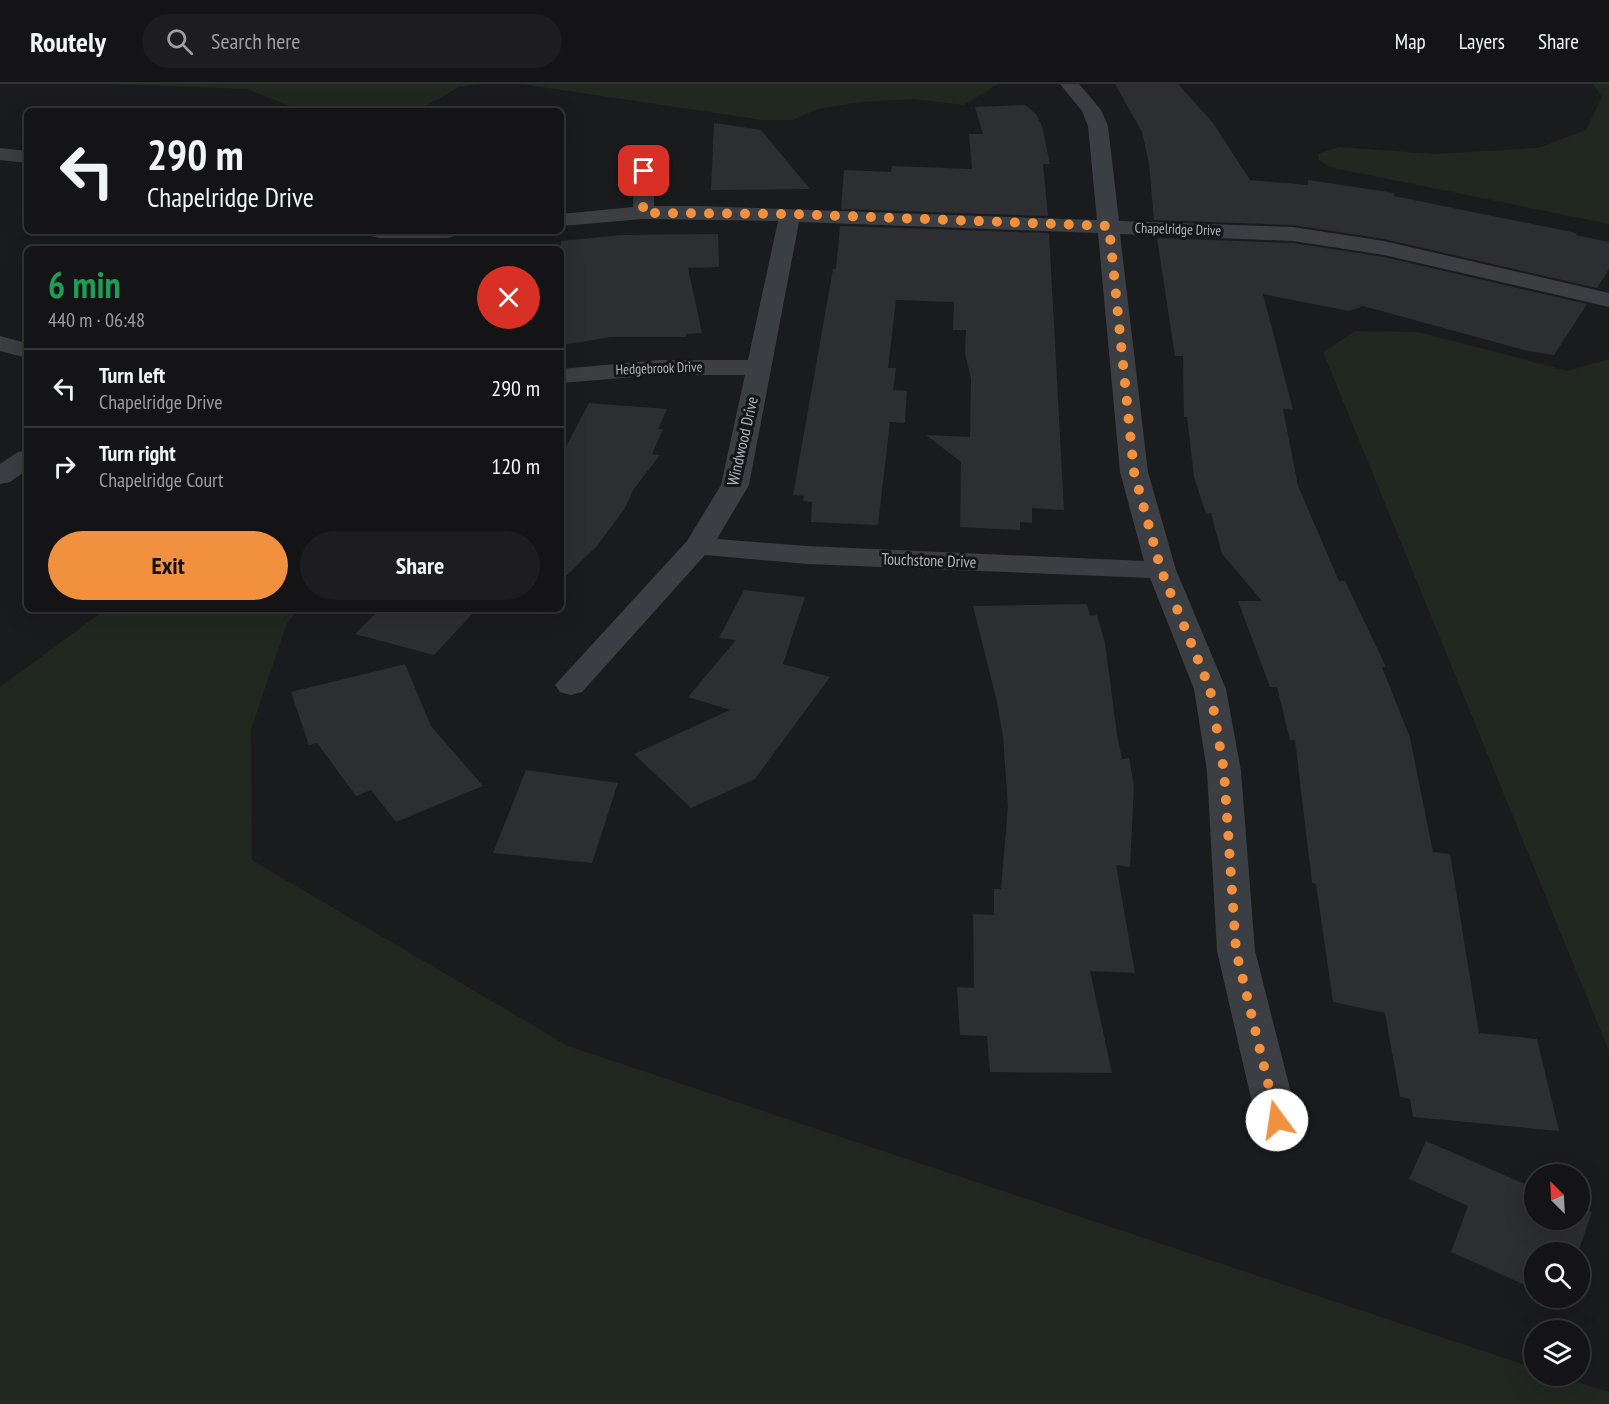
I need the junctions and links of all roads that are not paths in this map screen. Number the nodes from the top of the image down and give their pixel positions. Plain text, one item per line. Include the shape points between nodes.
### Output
1 (1068, 84) edge
2 (0, 154) edge
3 (24, 157) edge
4 (644, 171) dead end
5 (643, 213) junction
6 (790, 214) junction
7 (564, 219) edge
8 (1109, 226) junction
9 (1609, 300) edge
10 (0, 343) edge
11 (24, 350) edge
12 (758, 368) junction
13 (564, 376) edge
14 (24, 460) edge
15 (0, 476) edge
16 (698, 546) junction
17 (1161, 570) junction
18 (571, 686) dead end
19 (1277, 1120) dead end

1 - 8 street via 1091,110 1098,126
2 - 3 street
4 - 5 street
5 - 6 street, Chapelridge Drive
5 - 7 street, Chapelridge Drive
6 - 8 street, Chapelridge Drive
6 - 12 street, Windwood Drive
8 - 9 street, Chapelridge Drive via 1293,234 1384,248
8 - 17 street via 1134,472
10 - 11 street
12 - 13 street, Hedgebrook Drive via 689,365
12 - 16 street, Windwood Drive via 735,485
14 - 15 street
16 - 17 street, Touchstone Drive via 807,555
16 - 18 street, Windwood Drive
17 - 19 street via 1210,689 1224,771 1236,951

